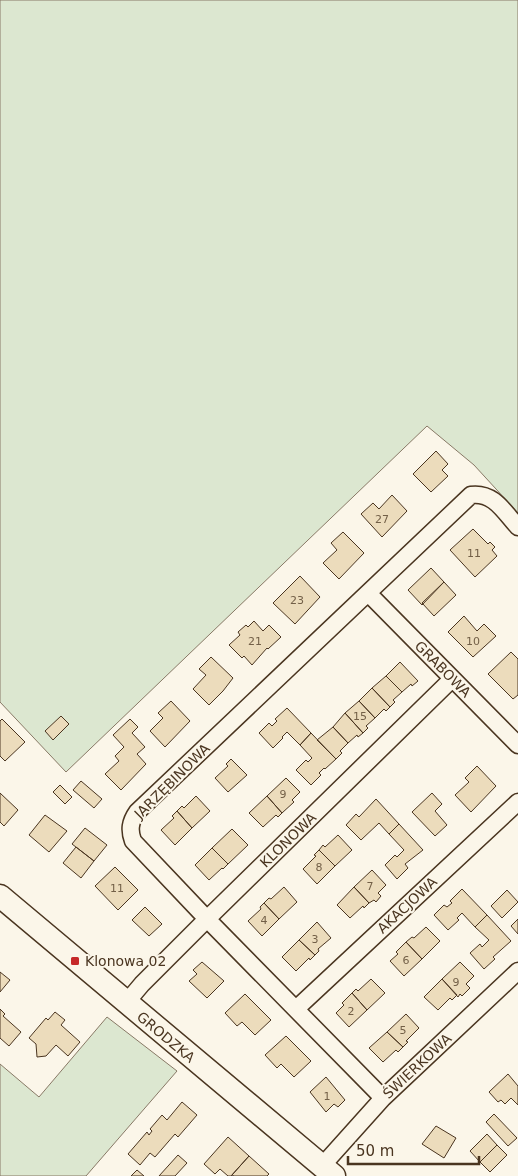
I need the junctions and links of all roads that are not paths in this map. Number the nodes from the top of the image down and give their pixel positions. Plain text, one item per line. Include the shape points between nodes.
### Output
1 (518, 527) edge
2 (368, 593) junction
3 (452, 679) junction
4 (518, 745) edge
5 (518, 802) edge
6 (0, 896) edge
7 (207, 919) junction
8 (518, 971) edge
9 (126, 1003) junction
10 (297, 1008) junction
11 (383, 1098) junction
12 (328, 1171) edge

1 - 2 street, JARZĘBINOWA via 492,499 485,495 471,495
2 - 3 street, GRABOWA
2 - 7 street, JARZĘBINOWA via 132,819 130,833 133,841
3 - 4 street, GRABOWA
3 - 7 street, KLONOWA
5 - 10 street, AKACJOWA
6 - 9 street, GRODZKA
7 - 9 street, KLONOWA
7 - 10 street, JARZĘBINOWA
8 - 11 street, ŚWIERKOWA
9 - 12 street, GRODZKA
10 - 11 street, JARZĘBINOWA
11 - 12 street, ŚWIERKOWA

